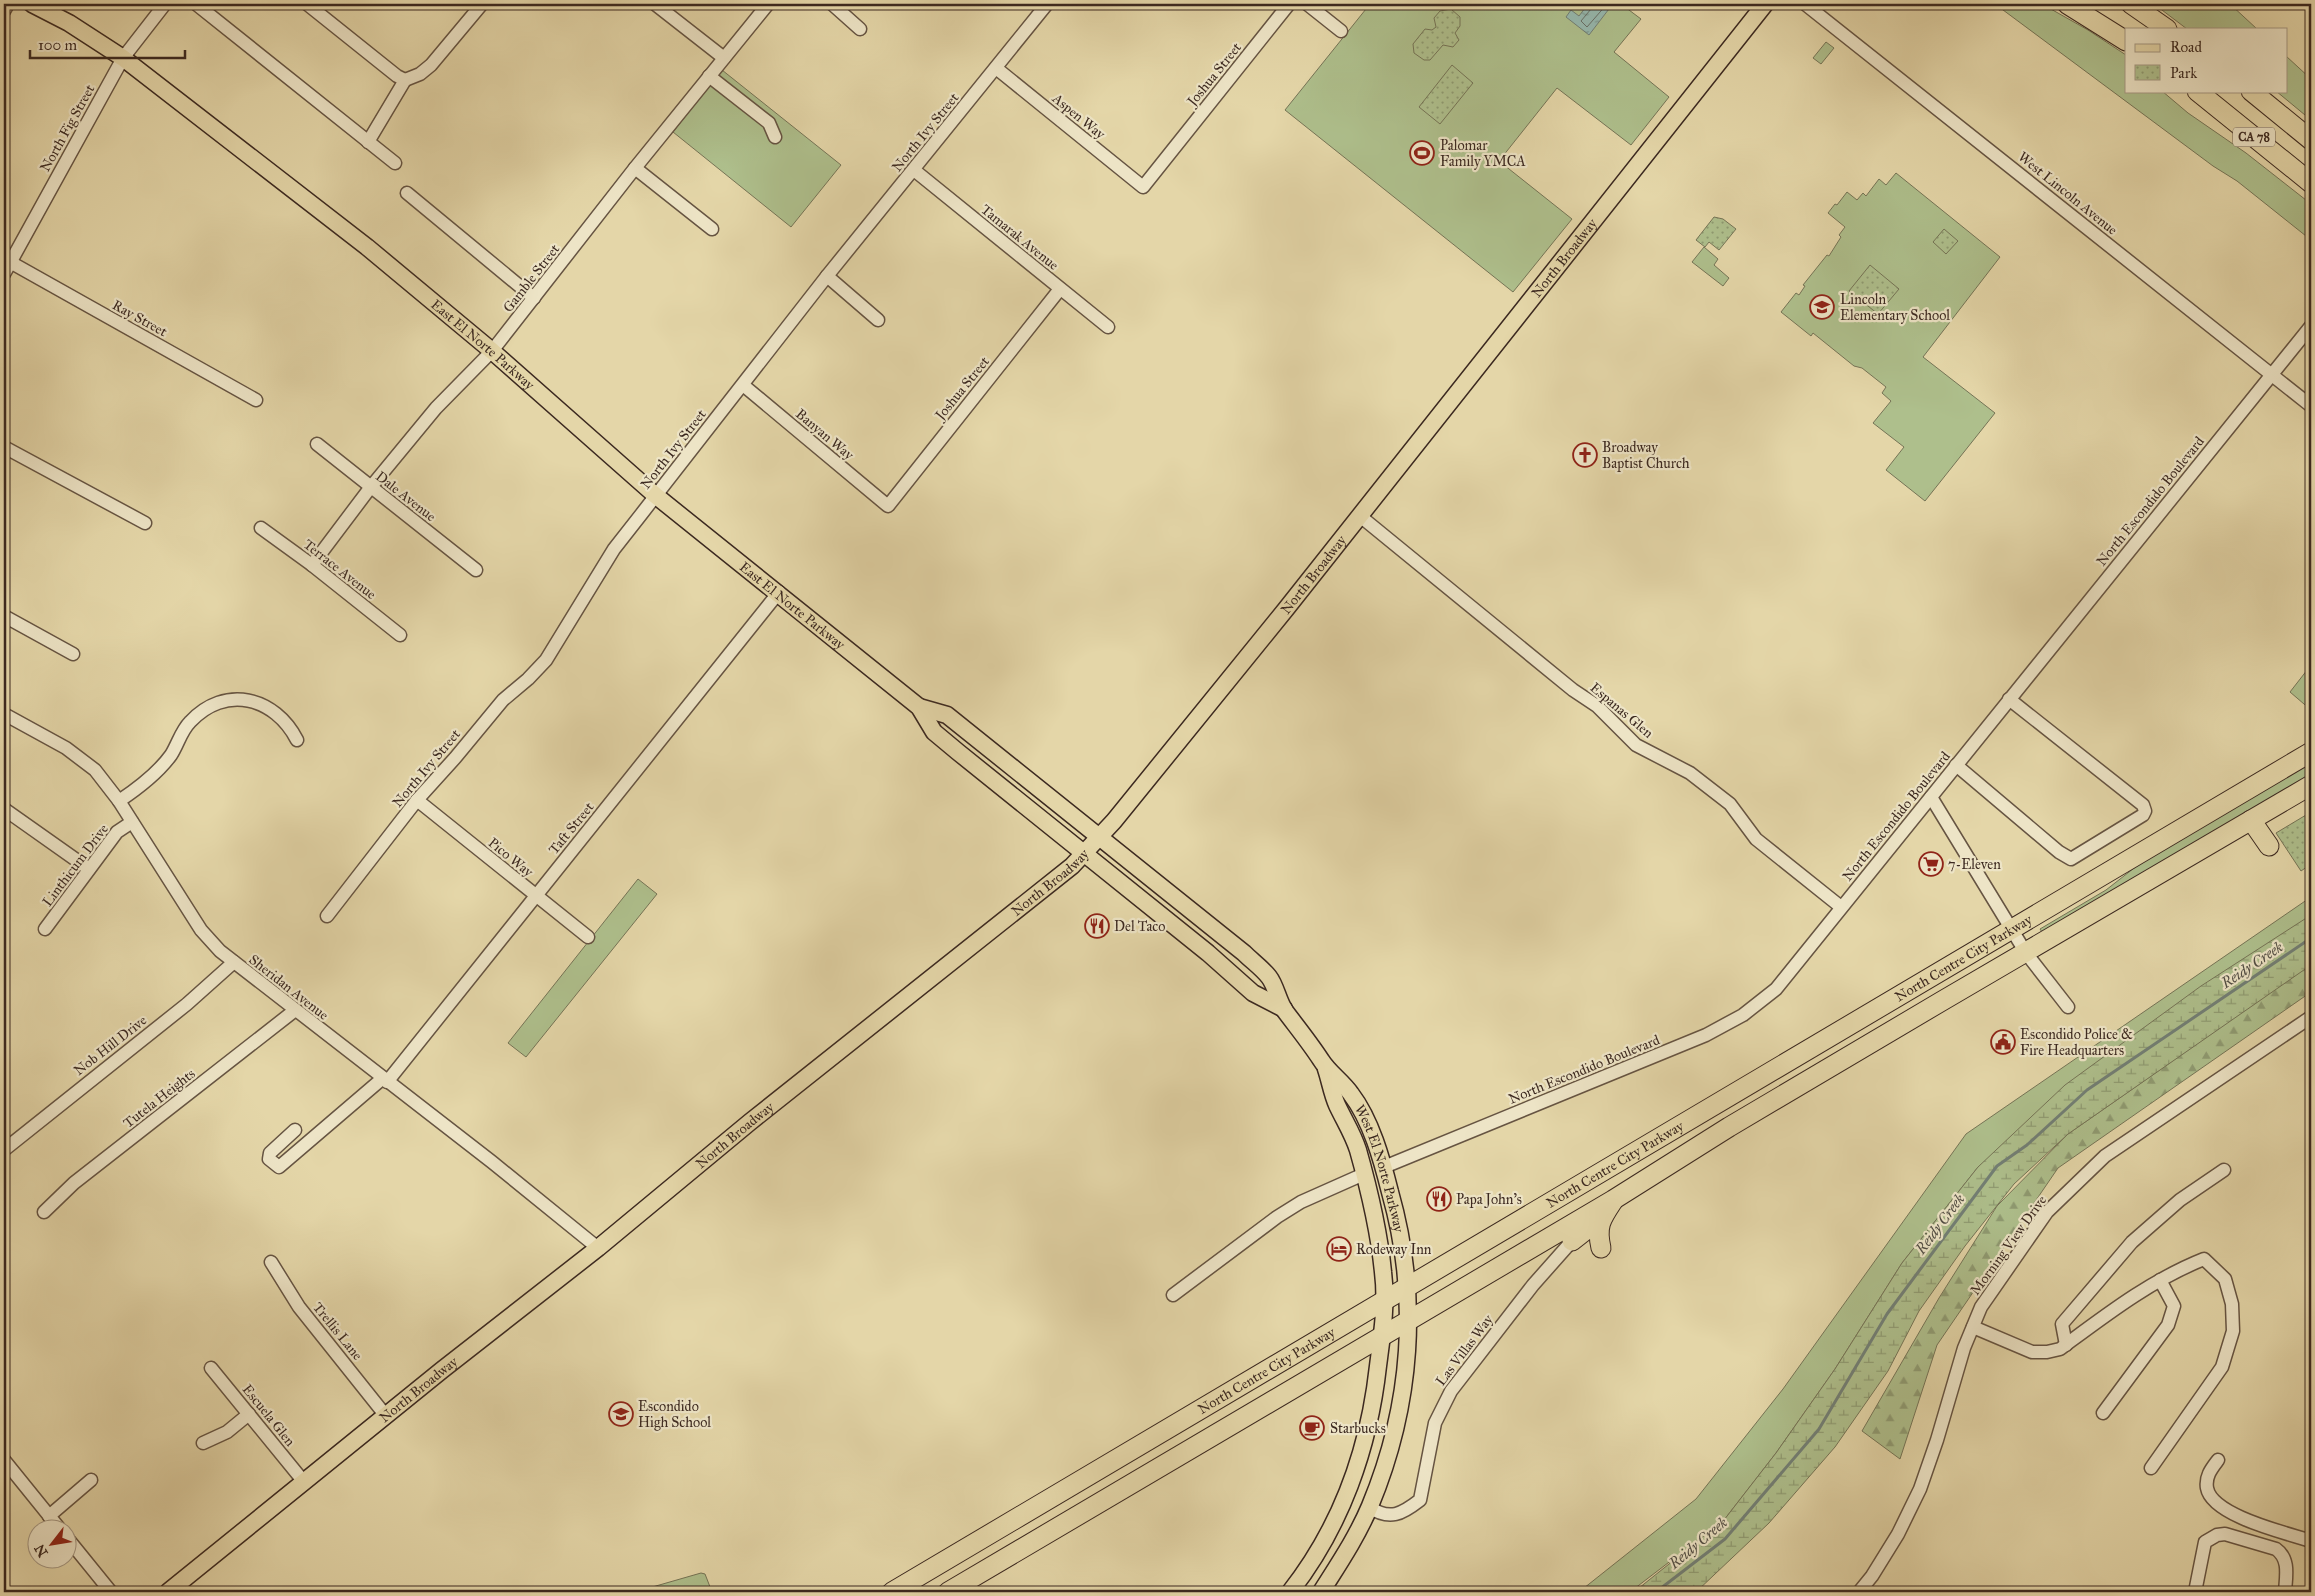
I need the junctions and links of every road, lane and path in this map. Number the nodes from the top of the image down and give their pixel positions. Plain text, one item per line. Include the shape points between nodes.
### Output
1 (8, 4) edge
2 (32, 4) edge
3 (165, 4) edge
4 (196, 4) edge
5 (307, 4) edge
6 (482, 4) edge
7 (655, 4) edge
8 (768, 4) edge
9 (832, 4) edge
10 (1047, 4) edge
11 (1289, 4) edge
12 (1307, 4) edge
13 (1765, 4) edge
14 (1805, 4) edge
15 (2067, 4) edge
16 (2131, 4) edge
17 (4, 11) edge
18 (2166, 28) edge
19 (860, 29) dead end
20 (1341, 32) dead end
21 (2125, 40) edge
22 (123, 58) junction
23 (724, 58) junction
24 (996, 68) junction
25 (709, 76) junction
26 (405, 80) junction
27 (2198, 92) edge
28 (2252, 92) edge
29 (775, 137) dead end
30 (2311, 140) edge
31 (368, 142) junction
32 (395, 163) dead end
33 (635, 168) junction
34 (914, 170) junction
35 (2311, 183) edge
36 (1143, 187) joint
37 (407, 193) dead end
38 (712, 229) dead end
39 (10, 262) junction
40 (4, 274) edge
41 (827, 276) junction
42 (1060, 289) junction
43 (534, 298) junction
44 (878, 320) dead end
45 (2311, 326) edge
46 (1108, 327) dead end
47 (492, 351) junction
48 (2272, 374) junction
49 (743, 385) junction
50 (256, 400) dead end
51 (2311, 406) edge
52 (317, 444) dead end
53 (4, 447) edge
54 (370, 488) junction
55 (656, 495) junction
56 (888, 506) joint
57 (1360, 516) junction
58 (145, 523) dead end
59 (261, 528) dead end
60 (312, 564) junction
61 (476, 570) dead end
62 (779, 592) junction
63 (4, 616) edge
64 (400, 635) dead end
65 (73, 654) dead end
66 (2009, 699) junction
67 (918, 707) junction
68 (4, 714) edge
69 (297, 740) dead end
70 (2311, 752) edge
71 (1956, 765) junction
72 (2311, 785) edge
73 (1931, 797) junction
74 (119, 800) junction
75 (417, 800) junction
76 (4, 808) edge
77 (2251, 820) junction
78 (132, 822) junction
79 (1099, 837) junction
80 (2269, 846) dead end
81 (1084, 853) junction
82 (89, 869) junction
83 (536, 896) junction
84 (1841, 908) junction
85 (327, 916) dead end
86 (45, 928) dead end
87 (2012, 930) junction
88 (588, 937) dead end
89 (2026, 953) junction
90 (234, 962) junction
91 (2068, 1007) dead end
92 (1284, 1009) junction
93 (294, 1010) junction
94 (2311, 1017) edge
95 (1326, 1067) junction
96 (385, 1080) junction
97 (295, 1130) dead end
98 (4, 1150) edge
99 (1384, 1167) junction
100 (2224, 1170) dead end
101 (1364, 1174) junction
102 (1613, 1200) junction
103 (44, 1212) dead end
104 (1602, 1217) junction
105 (1572, 1241) joint
106 (598, 1248) junction
107 (1601, 1248) dead end
108 (271, 1262) dead end
109 (2160, 1280) junction
110 (1408, 1287) junction
111 (1173, 1295) dead end
112 (1385, 1301) junction
113 (1409, 1320) junction
114 (1973, 1327) junction
115 (1382, 1335) junction
116 (2066, 1345) junction
117 (211, 1368) dead end
118 (2103, 1413) dead end
119 (249, 1414) junction
120 (386, 1416) junction
121 (203, 1443) dead end
122 (4, 1460) edge
123 (2218, 1460) dead end
124 (2151, 1468) dead end
125 (92, 1480) dead end
126 (304, 1482) junction
127 (1369, 1507) junction
128 (49, 1516) joint
129 (2311, 1542) edge
130 (78, 1551) edge
131 (111, 1592) edge
132 (168, 1592) edge
133 (892, 1592) edge
134 (948, 1592) edge
135 (1290, 1592) edge
136 (1321, 1592) edge
137 (1859, 1592) edge
138 (2195, 1592) edge
139 (2285, 1592) edge

1 - 17 street
2 - 22 main road, East El Norte Parkway via 69,23
3 - 22 street, North Fig Street
4 - 31 street
5 - 26 street
6 - 26 street via 431,65
7 - 23 street
8 - 23 street, Gamble Street
9 - 19 street
10 - 24 street, North Ivy Street
11 - 36 street, Joshua Street
12 - 20 street
13 - 57 main road, North Broadway
14 - 48 street, West Lincoln Avenue
15 - 21 highway
16 - 18 highway
22 - 39 street, North Fig Street
22 - 47 main road, East El Norte Parkway via 367,246
23 - 25 street, Gamble Street
24 - 34 street, North Ivy Street
24 - 36 street, Aspen Way
25 - 29 street via 769,123
25 - 33 street, Gamble Street
26 - 31 street
27 - 35 highway, CA 78
28 - 30 highway, CA 78
31 - 32 street
33 - 38 street
33 - 43 street, Gamble Street
34 - 41 street, North Ivy Street
34 - 42 street, Tamarak Avenue
37 - 43 street
39 - 40 street, North Fig Street
39 - 50 street, Ray Street
41 - 44 street
41 - 49 street, North Ivy Street
42 - 46 street, Tamarak Avenue
42 - 56 street, Joshua Street
43 - 47 street, Gamble Street
45 - 48 street, North Escondido Boulevard
47 - 54 street, Gamble Street via 436,408
47 - 55 main road, East El Norte Parkway
48 - 51 street, West Lincoln Avenue
48 - 66 street, North Escondido Boulevard
49 - 55 street, North Ivy Street
49 - 56 street, Banyan Way
52 - 54 street, Dale Avenue
53 - 58 street
54 - 60 street, Gamble Street
54 - 61 street, Dale Avenue
55 - 62 main road, East El Norte Parkway
55 - 75 street, North Ivy Street via 614,549 546,660 502,700
57 - 79 main road, North Broadway
57 - 84 street, Espanas Glen via 1573,690 1597,706 1636,745 1690,773 1730,804 1756,839
59 - 60 street, Terrace Avenue
60 - 64 street, Terrace Avenue
62 - 67 main road, East El Norte Parkway
62 - 83 street, Taft Street
63 - 65 street
66 - 71 street, North Escondido Boulevard
66 - 71 street via 2143,805 2145,811 2142,815 2070,859
67 - 79 main road, East El Norte Parkway via 947,715
67 - 81 main road, East El Norte Parkway via 934,732
68 - 74 street, Sheridan Avenue via 78,755
69 - 74 street via 289,725 270,708 256,701 234,700 212,706 190,721 171,755 155,772
70 - 87 highway, North Centre City Parkway
71 - 73 street, North Escondido Boulevard
72 - 77 highway, North Centre City Parkway
73 - 84 street, North Escondido Boulevard
73 - 87 street
74 - 78 street, Sheridan Avenue
75 - 83 street, Pico Way
75 - 85 street, North Ivy Street
76 - 82 street
77 - 80 highway
77 - 89 highway, North Centre City Parkway
78 - 82 street, Linthicum Drive via 117,832
78 - 90 street, Sheridan Avenue via 202,930 214,946
79 - 81 main road, North Broadway
79 - 92 main road, West El Norte Parkway via 1244,953 1269,978
81 - 92 main road, West El Norte Parkway via 1253,993
81 - 106 main road, North Broadway
82 - 86 street, Linthicum Drive
83 - 88 street, Pico Way
83 - 96 street, Taft Street
84 - 99 street, North Escondido Boulevard via 1776,989 1743,1015 1706,1035
87 - 89 street
87 - 110 highway, North Centre City Parkway
89 - 91 street
89 - 102 highway, North Centre City Parkway via 1729,1127
90 - 93 street, Sheridan Avenue
90 - 98 street, Nob Hill Drive via 187,1004
92 - 95 main road, West El Norte Parkway
93 - 96 street, Sheridan Avenue
93 - 103 street, Tutela Heights via 74,1183
94 - 114 street, Morning View Drive via 2105,1156 2047,1212 1981,1307
95 - 99 main road, West El Norte Parkway via 1351,1094
95 - 101 main road, West El Norte Parkway via 1336,1104 1358,1148
96 - 97 street, Taft Street via 279,1167 269,1159 270,1153
96 - 106 street, Sheridan Avenue
99 - 110 main road, West El Norte Parkway via 1400,1230
100 - 116 street via 2180,1200 2132,1242 2062,1324
101 - 111 street via 1301,1202 1277,1217
101 - 112 main road, West El Norte Parkway via 1379,1239
102 - 104 highway
102 - 113 highway, North Centre City Parkway
104 - 105 highway
104 - 107 highway via 1597,1232
105 - 127 street, Las Villas Way via 1532,1285 1451,1391 1435,1423 1420,1500 1403,1513 1382,1516
106 - 120 main road, North Broadway
108 - 120 street, Trellis Lane via 292,1298
109 - 116 street
109 - 118 street via 2174,1306 2168,1325
109 - 124 street via 2204,1259 2225,1279 2232,1304 2233,1331 2222,1367
110 - 112 highway, North Centre City Parkway
110 - 113 main road, West El Norte Parkway
112 - 115 main road, West El Norte Parkway
112 - 133 highway, North Centre City Parkway
113 - 115 highway, North Centre City Parkway
113 - 127 main road, West El Norte Parkway via 1398,1422
114 - 116 street via 2032,1352 2047,1352
114 - 137 street, Morning View Drive via 1920,1489 1898,1534
115 - 134 highway, North Centre City Parkway
115 - 135 main road, West El Norte Parkway via 1377,1388 1360,1461 1331,1528
117 - 119 street, Escuela Glen
119 - 121 street via 227,1432
119 - 126 street, Escuela Glen
120 - 126 main road, North Broadway
122 - 128 street
123 - 129 street via 2208,1473 2207,1488 2217,1504 2231,1513
125 - 128 street
126 - 132 main road, North Broadway
127 - 136 main road, West El Norte Parkway
130 - 131 street
138 - 139 street via 2205,1542 2225,1534 2282,1553 2286,1560

